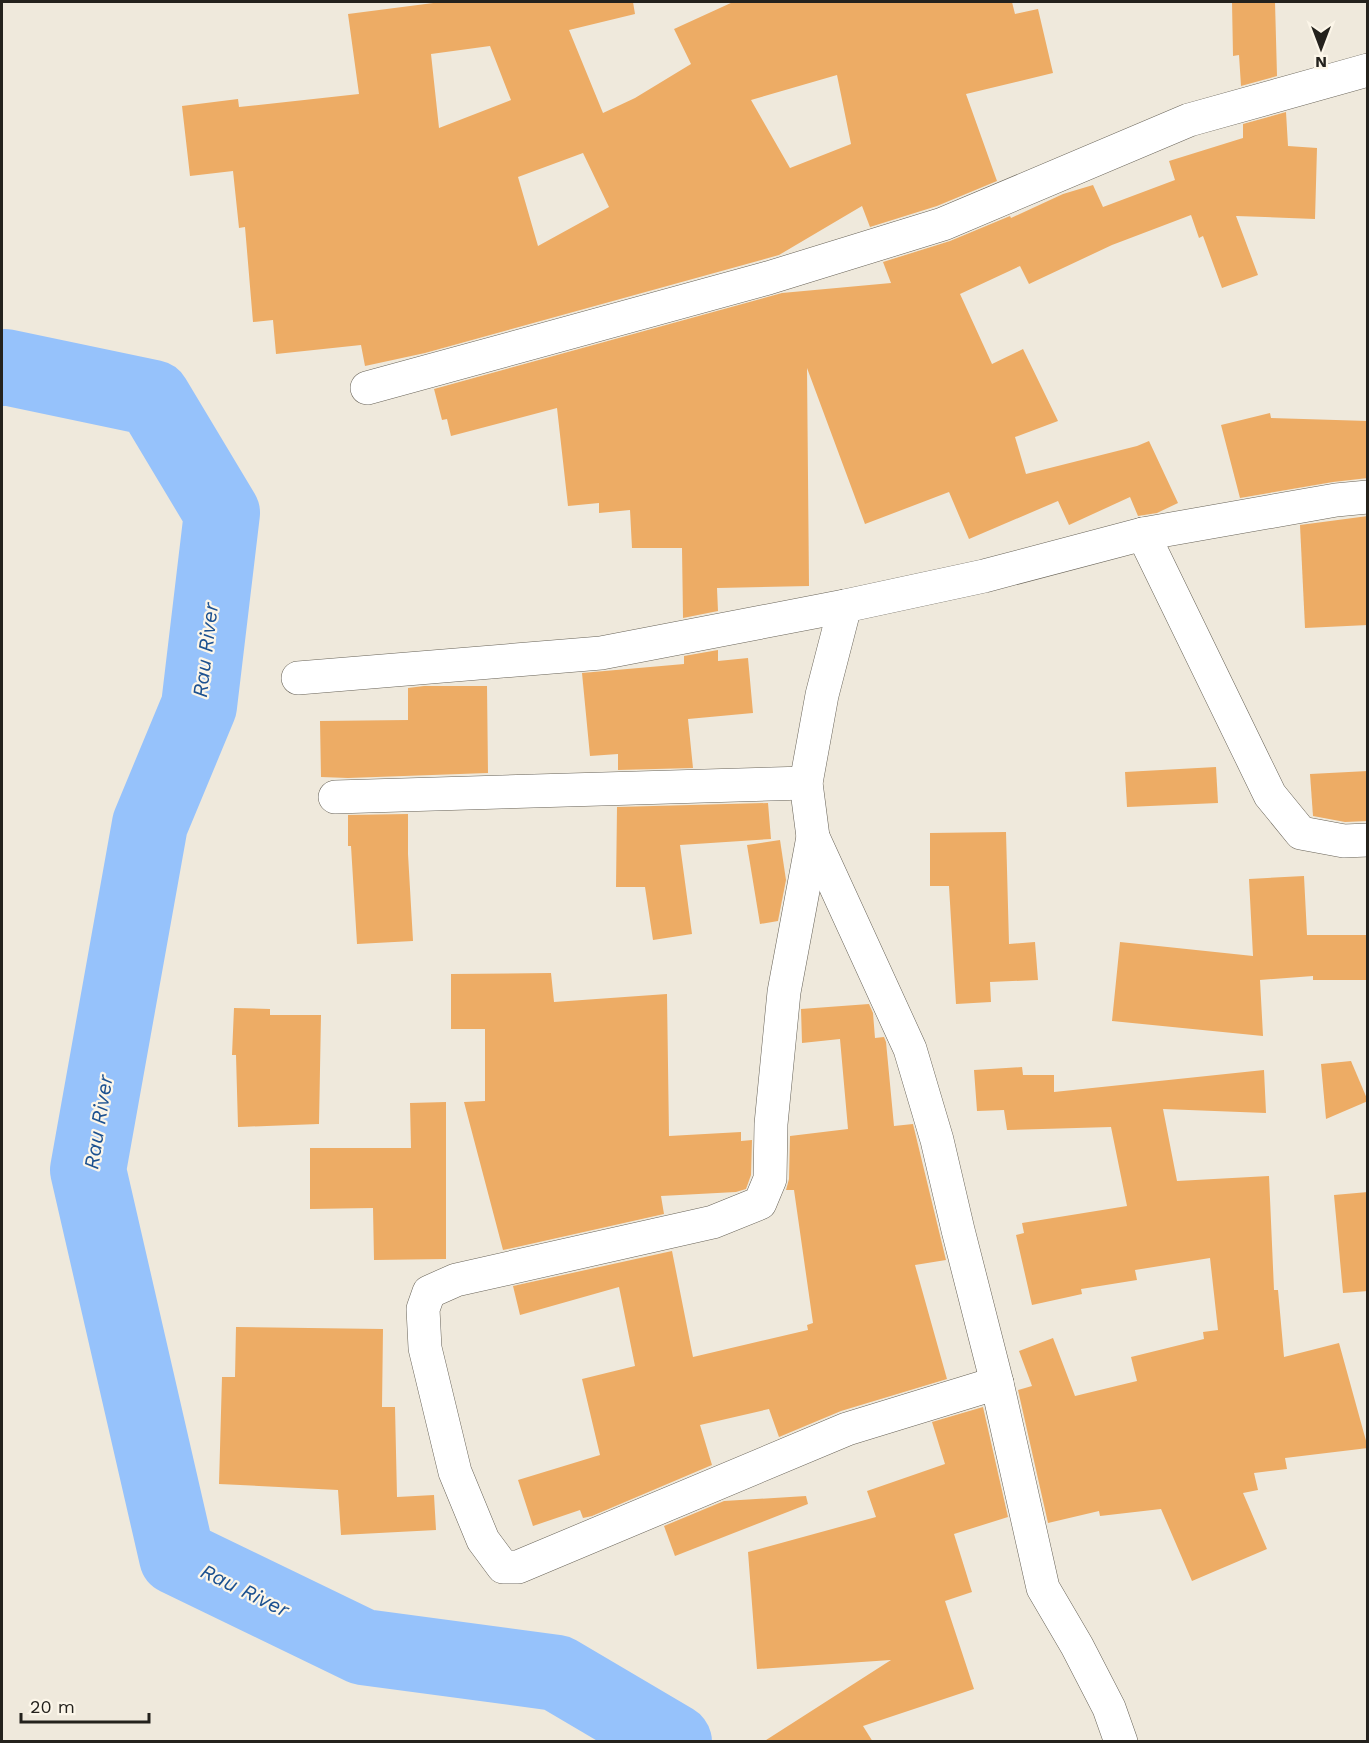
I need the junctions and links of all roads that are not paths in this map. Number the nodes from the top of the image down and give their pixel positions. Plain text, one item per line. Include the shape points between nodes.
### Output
1 (1368, 70) edge
2 (367, 388) dead end
3 (1368, 497) edge
4 (1143, 534) junction
5 (845, 606) junction
6 (298, 678) dead end
7 (806, 783) junction
8 (336, 797) dead end
9 (813, 837) junction
10 (1368, 840) edge
11 (997, 1383) junction
12 (1121, 1742) edge

1 - 2 street via 1189,120 943,224 757,281
3 - 4 street
4 - 5 street via 984,576
4 - 10 street via 1270,795 1301,833 1344,842
5 - 6 street via 601,653
5 - 7 street via 822,695
7 - 8 street
7 - 9 street
9 - 11 street via 910,1049 938,1140
9 - 11 street via 784,992 771,1124 770,1179 760,1203 713,1222 456,1280 429,1292 423,1310 425,1348 455,1472 483,1540 503,1567 518,1567 847,1429
11 - 12 street via 1043,1588 1109,1708

